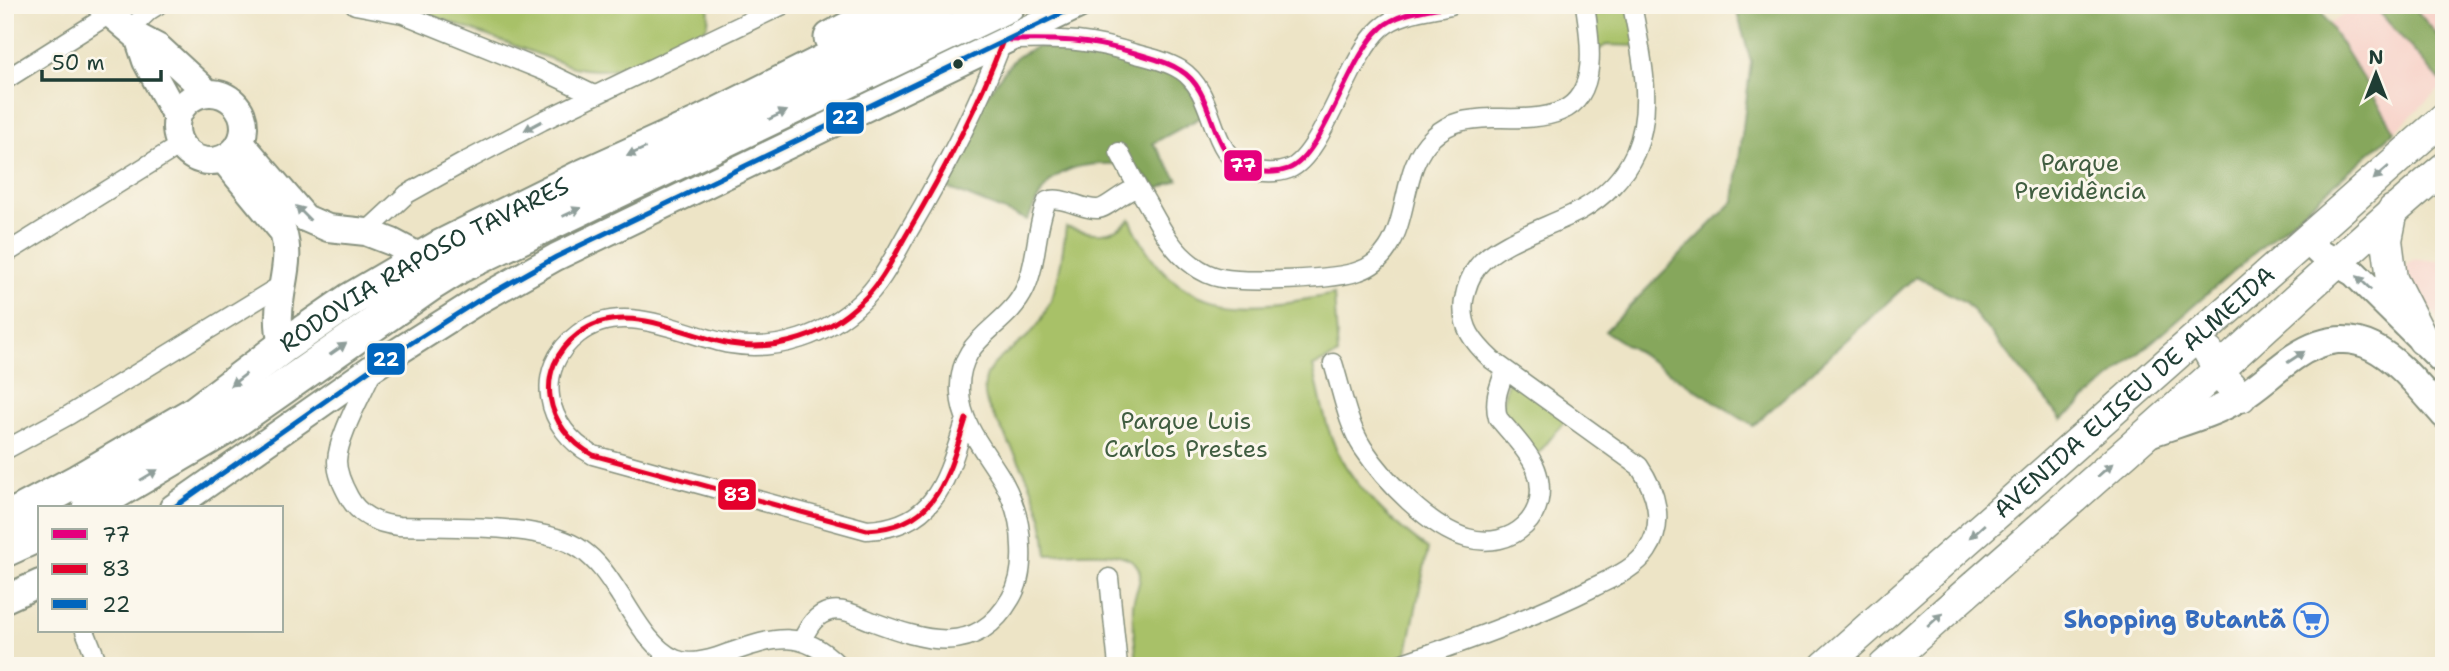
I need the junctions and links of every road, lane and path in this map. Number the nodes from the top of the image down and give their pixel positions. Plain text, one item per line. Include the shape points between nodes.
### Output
1 (158, 5) edge
2 (355, 5) edge
3 (894, 5) edge
4 (937, 5) edge
5 (1008, 5) edge
6 (1079, 5) edge
7 (1451, 5) edge
8 (1585, 5) edge
9 (1632, 5) edge
10 (777, 6) edge
11 (867, 13) edge
12 (121, 18) edge
13 (1006, 41) junction
14 (5, 80) edge
15 (208, 93) junction
16 (594, 95) junction
17 (2444, 117) edge
18 (177, 118) junction
19 (698, 124) junction
20 (180, 145) junction
21 (232, 151) junction
22 (1119, 152) dead end
23 (2444, 168) edge
24 (1138, 188) junction
25 (2393, 210) junction
26 (366, 232) junction
27 (2306, 240) junction
28 (5, 254) edge
29 (422, 258) junction
30 (2336, 264) junction
31 (283, 284) junction
32 (2248, 291) junction
33 (2423, 340) junction
34 (282, 347) junction
35 (2444, 362) edge
36 (1333, 363) dead end
37 (375, 366) junction
38 (1505, 370) junction
39 (2218, 370) junction
40 (2241, 397) junction
41 (2444, 415) edge
42 (966, 419) junction
43 (2146, 435) junction
44 (5, 450) edge
45 (92, 506) edge
46 (176, 506) edge
47 (5, 520) edge
48 (38, 535) edge
49 (5, 551) edge
50 (1109, 579) dead end
51 (38, 584) edge
52 (5, 599) edge
53 (85, 632) edge
54 (802, 640) junction
55 (99, 666) edge
56 (839, 666) edge
57 (1118, 666) edge
58 (1394, 666) edge
59 (1825, 666) edge
60 (1884, 666) edge

1 - 12 street
2 - 16 street via 403,14
3 - 11 street
4 - 19 highway, RODOVIA RAPOSO TAVARES
45 -> 5 highway, RODOVIA RAPOSO TAVARES via 225,428 460,266
6 - 13 main road
7 - 13 street via 1402,16 1381,28 1359,56 1310,152 1296,165 1276,172 1257,172 1231,159 1193,81 1165,62 1085,40
8 - 24 street via 1590,69 1576,99 1550,114 1467,119 1446,126 1424,145 1415,161 1394,238 1376,262 1361,271 1248,280 1207,274 1181,256
9 - 38 street via 1644,71 1645,116 1635,154 1620,178 1581,209 1492,253 1468,282 1464,303 1468,332
10 - 16 street
11 - 19 highway via 750,77 727,93
12 - 14 street
12 - 15 main road
12 - 18 main road
13 - 37 main road via 556,257
13 - 42 street via 979,103 881,279 843,318 791,341 751,346 647,322 611,319 578,334 562,350 550,379 550,400 562,430 581,449 867,530 898,526 928,507 947,478
15 - 18 main road via 188,101
15 - 21 main road via 226,97 239,109 244,126
16 -> 26 street via 407,194
17 -> 27 main road, AVENIDA ELISEU DE ALMEIDA
18 - 20 main road
19 -> 29 highway, RODOVIA RAPOSO TAVARES
20 - 21 main road via 188,154 211,162
20 - 28 street
26 -> 21 main road via 328,228 305,218 280,187
21 - 31 main road via 283,232 288,257
22 - 24 street
23 - 25 main road, AVENIDA ELISEU DE ALMEIDA
24 - 42 street via 1098,209 1048,201 1026,288 1010,312 971,346 965,361 960,392
25 - 30 main road, AVENIDA ELISEU DE ALMEIDA
25 - 33 main road via 2387,240 2392,279
26 - 29 main road
27 - 30 main road
27 - 32 main road, AVENIDA ELISEU DE ALMEIDA
29 - 34 highway, RODOVIA RAPOSO TAVARES via 349,300
33 -> 30 main road via 2354,273
30 - 39 main road, AVENIDA ELISEU DE ALMEIDA
31 - 34 main road via 279,311
31 - 44 street
32 - 39 main road via 2248,307 2209,350
32 -> 59 main road, AVENIDA ELISEU DE ALMEIDA
33 - 35 main road
34 -> 47 highway, RODOVIA RAPOSO TAVARES via 195,412
36 - 38 street via 1351,424 1380,471 1435,523 1466,538 1486,541 1517,534 1536,507 1540,491 1533,463 1495,409
37 - 46 main road
37 - 54 street via 340,443 337,462 341,482 364,514 382,524 561,538 600,566 648,637 676,660 704,661 773,640
38 - 58 street via 1639,466 1657,504 1647,552 1625,571 1568,600
39 - 40 main road
39 - 43 main road, AVENIDA ELISEU DE ALMEIDA
40 -> 41 main road via 2308,349 2328,342 2357,342 2378,348 2393,359
40 - 43 main road
42 - 54 street via 1017,512 1022,563 1012,597 1002,612 975,634 941,640 913,636 850,612 830,611 810,624
60 -> 43 main road, AVENIDA ELISEU DE ALMEIDA
48 - 49 highway
50 - 57 street
51 - 52 main road
53 - 55 street
54 - 56 street via 826,652

